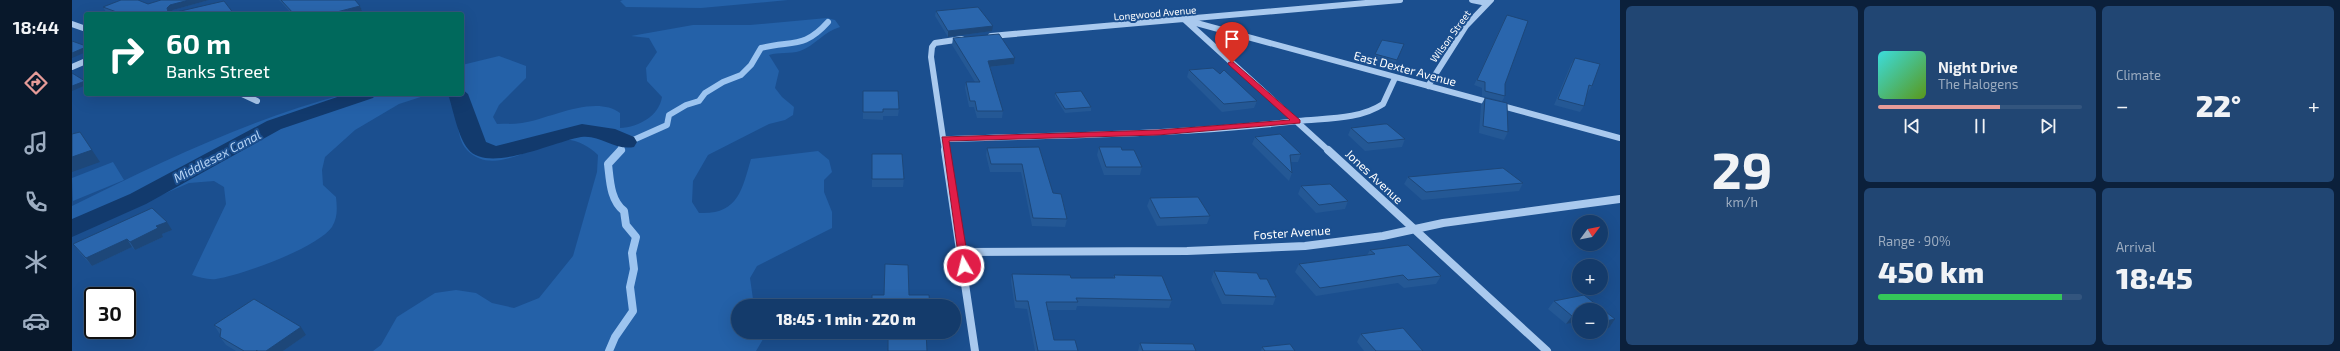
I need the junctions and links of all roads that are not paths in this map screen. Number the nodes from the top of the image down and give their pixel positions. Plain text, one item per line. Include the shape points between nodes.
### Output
1 (1400, 0) edge
2 (1472, 0) edge
3 (1489, 1) edge
4 (1185, 20) junction
5 (72, 24) edge
6 (84, 28) edge
7 (987, 36) edge
8 (971, 38) edge
9 (84, 62) edge
10 (72, 67) edge
11 (1395, 78) junction
12 (1428, 86) junction
13 (247, 96) edge
14 (258, 101) dead end
15 (1297, 122) junction
16 (945, 138) junction
17 (1620, 138) edge
18 (1620, 199) edge
19 (1414, 230) junction
20 (962, 252) junction
21 (975, 351) edge
22 (1547, 351) edge

1 - 4 street, Longwood Avenue
2 - 3 street
3 - 12 street, Wilson Street via 1462,32 1435,71
4 - 7 street, Longwood Avenue
4 - 11 street, East Dexter Avenue
4 - 15 street, Jones Avenue
5 - 6 street
8 - 16 street via 935,43 932,47 931,57
9 - 10 street
11 - 12 street, East Dexter Avenue
11 - 15 street via 1385,102 1378,107
12 - 17 street, East Dexter Avenue
13 - 14 street
15 - 16 street via 1158,133
15 - 19 street, Jones Avenue
16 - 20 street
18 - 19 street, Foster Avenue via 1443,223
19 - 20 street, Foster Avenue via 1362,239 1285,247 1187,251
19 - 22 street, Jones Avenue
20 - 21 street

